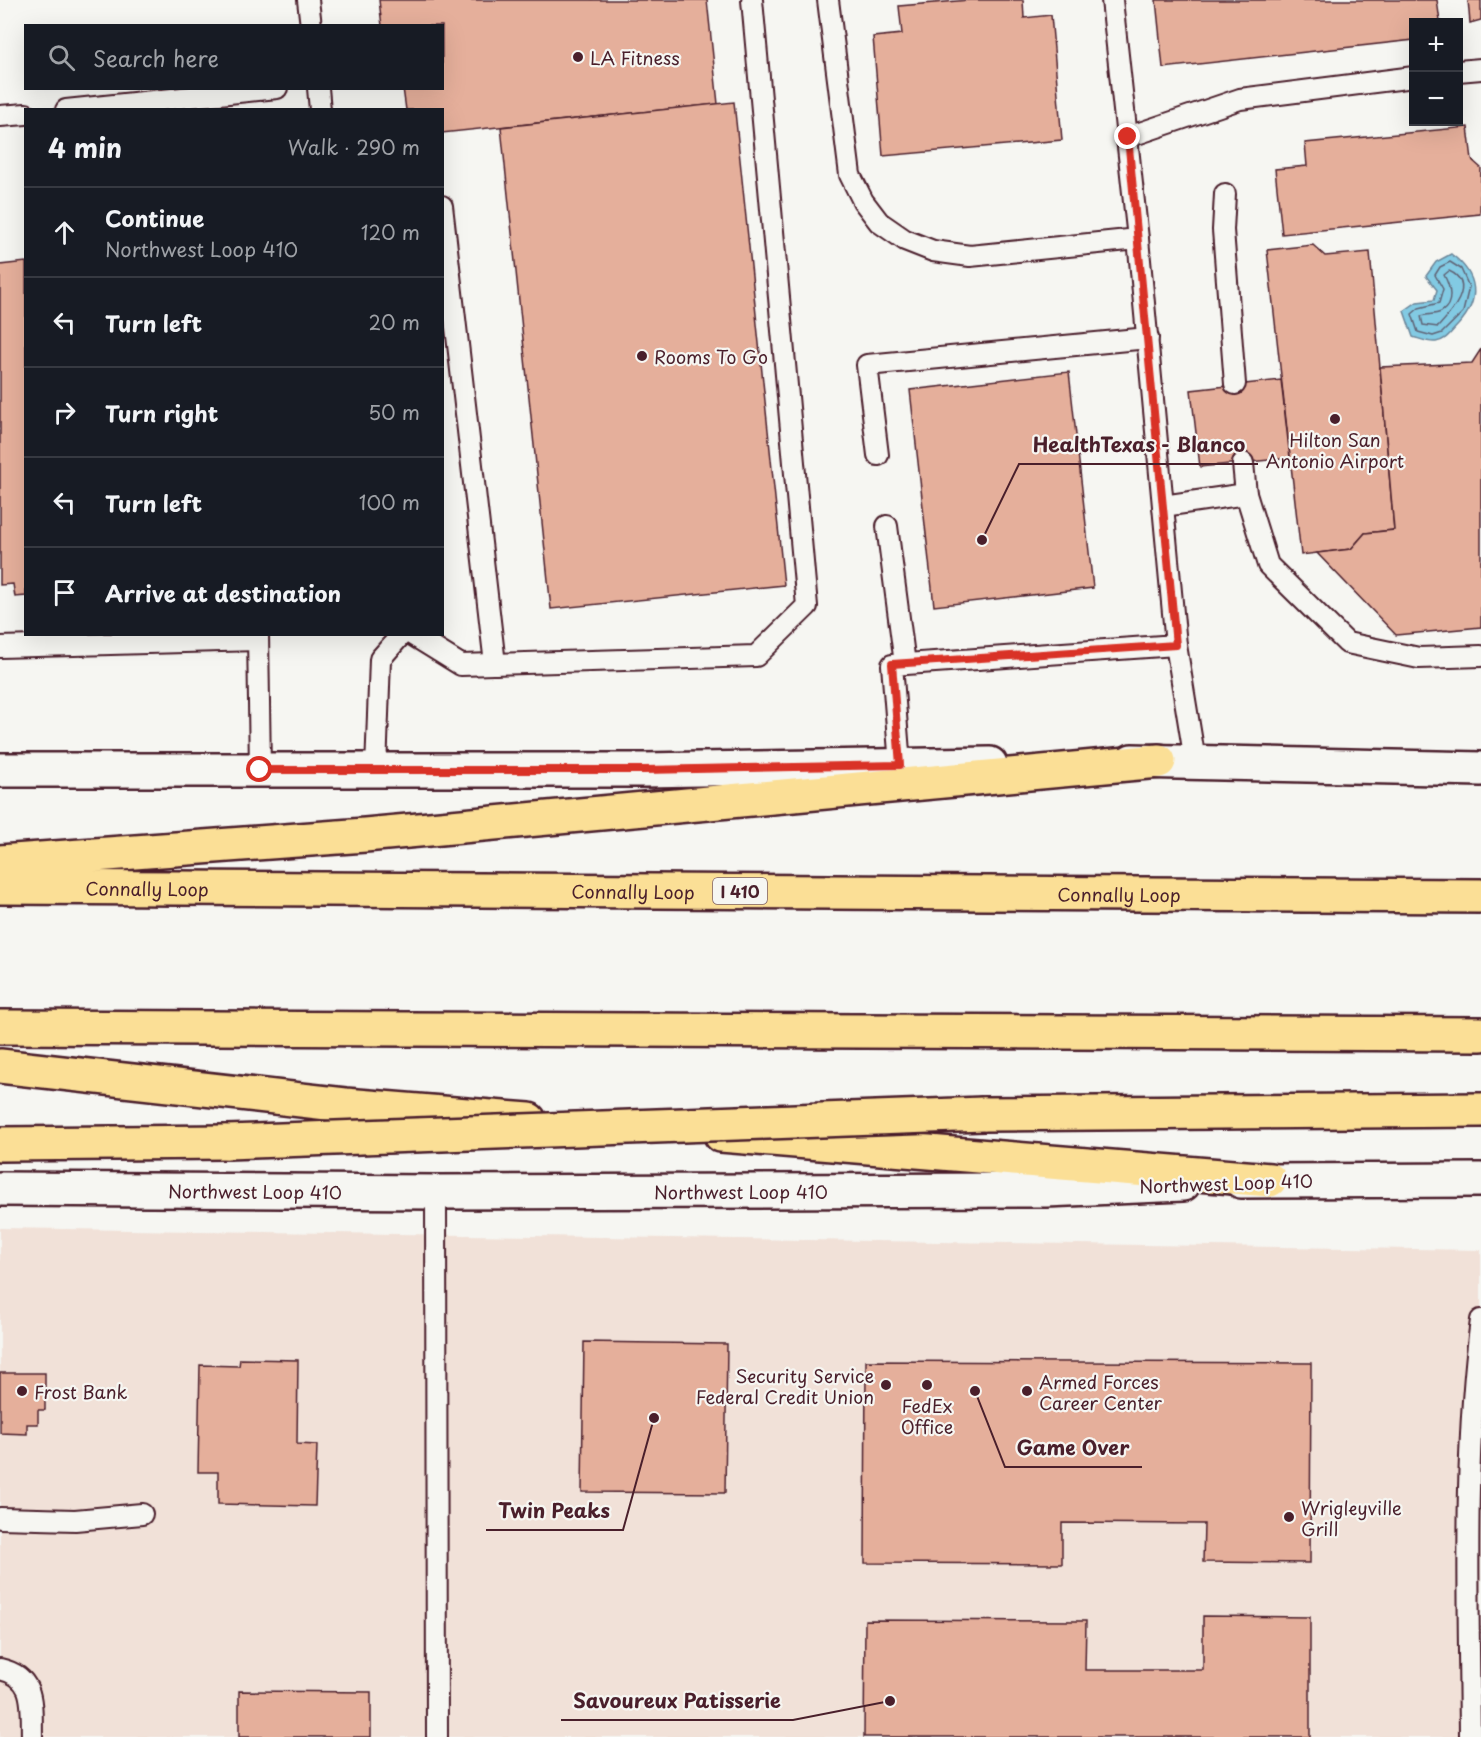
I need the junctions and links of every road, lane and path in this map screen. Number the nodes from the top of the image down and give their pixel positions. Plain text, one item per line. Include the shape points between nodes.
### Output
1 (308, 0) edge
2 (752, 0) edge
3 (828, 0) edge
4 (1112, 0) edge
5 (311, 24) edge
6 (1481, 69) edge
7 (1463, 71) edge
8 (1409, 78) edge
9 (258, 90) edge
10 (318, 90) edge
11 (85, 108) edge
12 (320, 108) edge
13 (24, 114) edge
14 (0, 116) edge
15 (1128, 137) junction
16 (1225, 194) dead end
17 (444, 223) edge
18 (1138, 239) junction
19 (1148, 338) junction
20 (1235, 384) dead end
21 (878, 455) dead end
22 (1243, 463) dead end
23 (1246, 494) junction
24 (1163, 506) junction
25 (887, 526) dead end
26 (400, 636) edge
27 (414, 636) edge
28 (258, 637) edge
29 (1176, 645) junction
30 (0, 647) edge
31 (1481, 656) edge
32 (495, 664) junction
33 (905, 664) junction
34 (1481, 759) edge
35 (1159, 761) junction
36 (1196, 761) junction
37 (900, 765) junction
38 (1378, 767) junction
39 (1481, 769) edge
40 (0, 770) edge
41 (260, 770) junction
42 (376, 770) junction
43 (0, 862) edge
44 (0, 887) edge
45 (1481, 896) edge
46 (0, 1027) edge
47 (1481, 1034) edge
48 (0, 1066) edge
49 (1481, 1110) edge
50 (0, 1144) edge
51 (1270, 1180) junction
52 (1481, 1180) edge
53 (0, 1189) edge
54 (436, 1192) junction
55 (1481, 1320) edge
56 (142, 1514) dead end
57 (0, 1518) edge
58 (0, 1669) edge
59 (32, 1737) edge
60 (437, 1737) edge
61 (1470, 1737) edge

1 - 5 lane
2 - 32 lane via 807,606 756,656
3 - 18 lane via 850,175 879,222 905,240 933,251 970,256
4 - 15 lane
6 - 7 lane
8 - 15 lane via 1240,99
9 - 11 lane
10 - 12 lane
13 - 14 lane
15 - 18 lane
16 - 20 lane via 1223,230
17 - 32 lane
18 - 19 lane
19 - 21 lane via 867,365
19 - 24 lane
22 - 23 lane
23 - 24 lane
23 - 31 lane via 1268,565 1347,643 1419,658
24 - 29 lane
25 - 33 lane
26 - 42 lane via 380,659
27 - 32 lane via 461,665
28 - 30 lane
28 - 41 lane
29 - 33 lane
29 - 36 lane
33 - 37 lane via 892,664
34 - 38 main road
35 - 36 main road
35 - 37 main road
35 - 43 highway via 365,835
36 - 38 main road
37 - 42 main road
38 - 39 main road
40 - 41 main road
41 - 42 main road
44 - 45 highway, Connally Loop / I 410
46 - 47 highway
48 - 51 highway via 345,1105
49 - 50 highway, bridge via 983,1114 226,1142
51 - 52 main road, Northwest Loop 410
51 - 54 main road, Northwest Loop 410 via 1046,1190
53 - 54 main road, Northwest Loop 410
54 - 60 lane
55 - 61 lane via 1474,1373 1468,1589
56 - 57 lane via 75,1520
58 - 59 lane via 21,1679 31,1693

